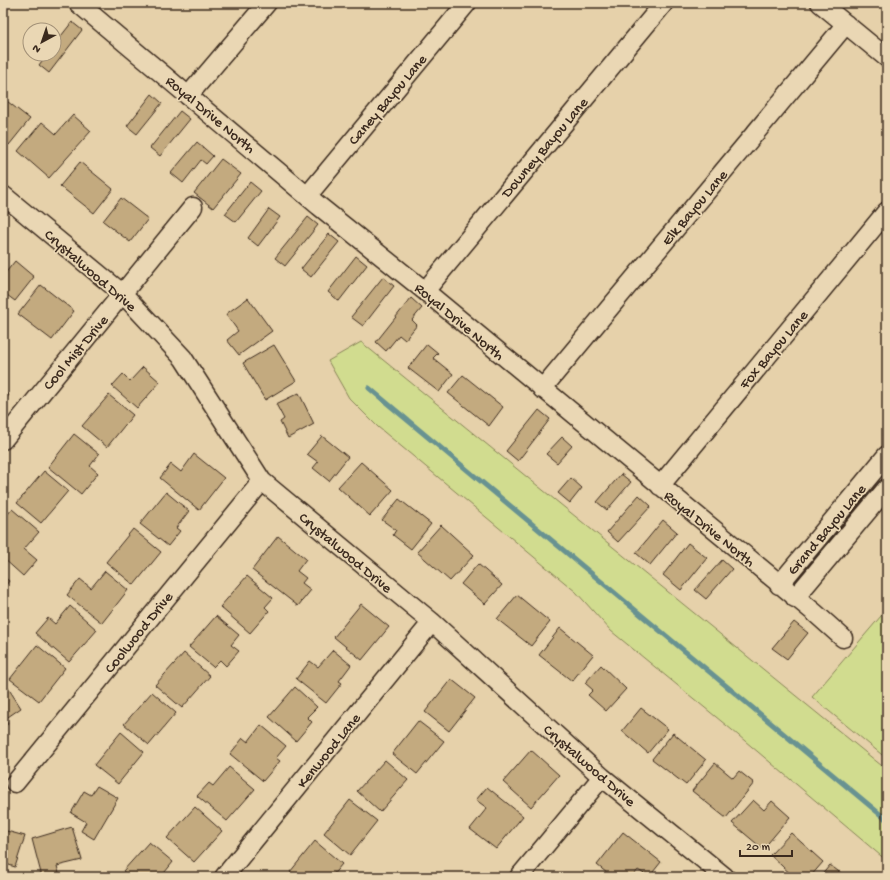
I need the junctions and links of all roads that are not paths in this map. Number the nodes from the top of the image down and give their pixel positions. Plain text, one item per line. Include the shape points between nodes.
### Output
1 (78, 3) edge
2 (267, 3) edge
3 (467, 3) edge
4 (664, 3) edge
5 (820, 3) edge
6 (846, 24) junction
7 (887, 58) edge
8 (188, 96) junction
9 (3, 195) edge
10 (308, 195) junction
11 (193, 208) dead end
12 (887, 211) edge
13 (425, 291) junction
14 (123, 294) junction
15 (542, 389) junction
16 (3, 440) edge
17 (887, 455) edge
18 (262, 481) junction
19 (660, 486) junction
20 (887, 488) edge
21 (779, 585) junction
22 (795, 598) junction
23 (432, 622) junction
24 (843, 638) dead end
25 (602, 777) junction
26 (15, 783) dead end
27 (224, 877) edge
28 (519, 877) edge
29 (725, 877) edge

1 - 8 street, Royal Drive North
2 - 8 street
3 - 10 street, Caney Bayou Lane
4 - 13 street, Downey Bayou Lane
5 - 6 street
6 - 7 street
6 - 15 street, Elk Bayou Lane
8 - 10 street, Royal Drive North
9 - 14 street, Crystalwood Drive
10 - 13 street, Royal Drive North
11 - 14 street, Cool Mist Drive
12 - 19 street, Fox Bayou Lane
13 - 15 street, Royal Drive North
14 - 16 street, Cool Mist Drive
14 - 18 street, Crystalwood Drive via 183,358
15 - 19 street, Royal Drive North
17 - 21 street, Grand Bayou Lane
18 - 23 street, Crystalwood Drive
18 - 26 street, Coolwood Drive
19 - 21 street, Royal Drive North
20 - 22 street, Grand Bayou Lane
21 - 22 street, Royal Drive North
22 - 24 street, Royal Drive North
23 - 25 street, Crystalwood Drive
23 - 27 street, Kenwood Lane
25 - 28 street
25 - 29 street, Crystalwood Drive

